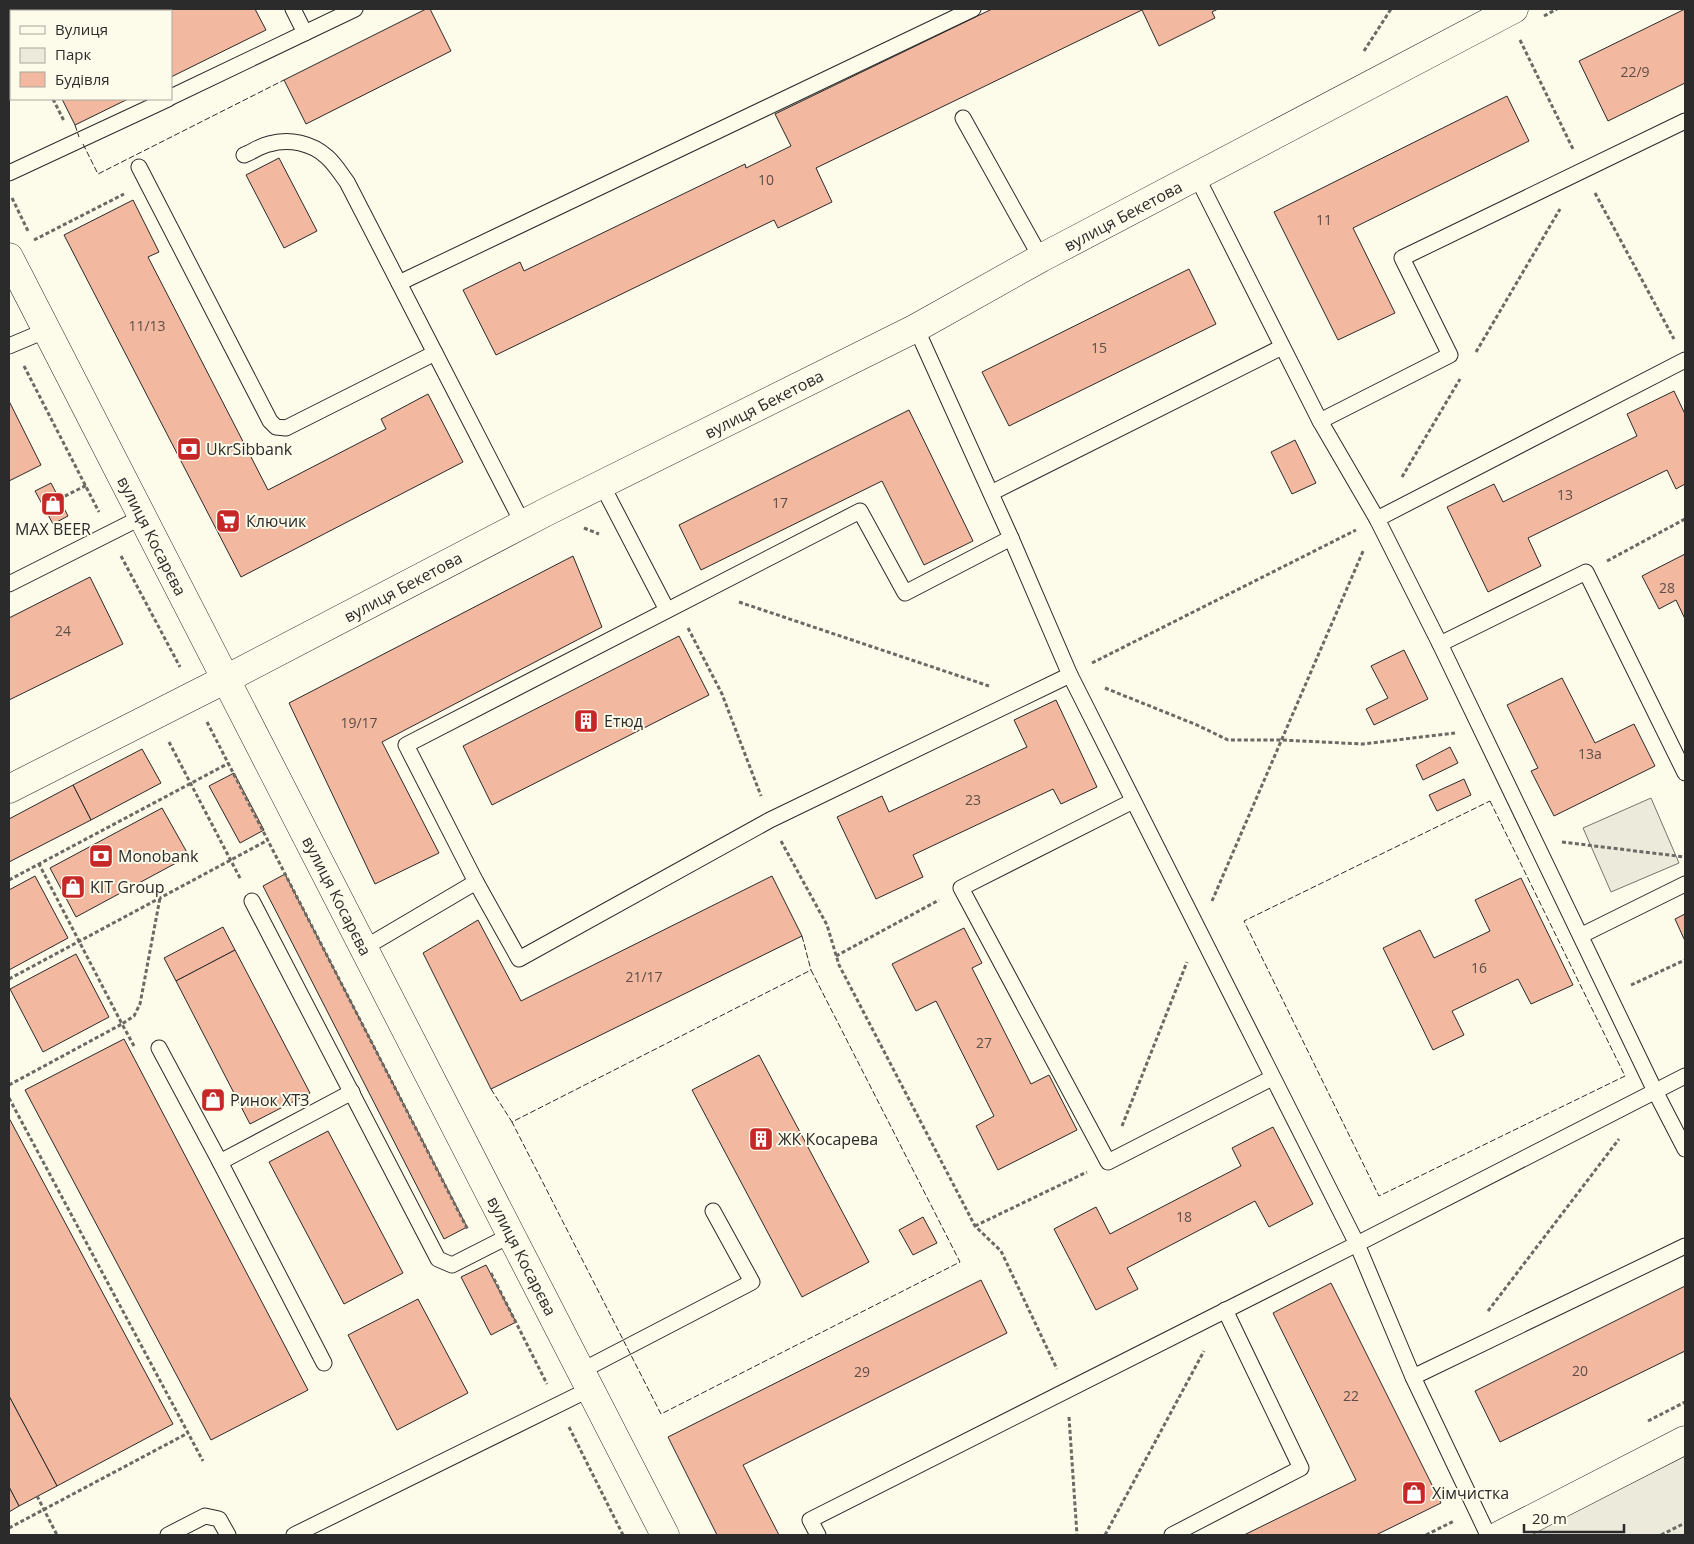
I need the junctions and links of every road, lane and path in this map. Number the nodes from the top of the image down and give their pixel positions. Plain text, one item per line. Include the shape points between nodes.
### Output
1 (293, 9) edge
2 (355, 9) edge
3 (973, 9) edge
4 (1391, 9) edge
5 (1514, 9) edge
6 (305, 33) junction
7 (1363, 53) dead end
8 (172, 97) edge
9 (166, 100) edge
10 (963, 118) dead end
11 (1685, 121) edge
12 (244, 155) dead end
13 (139, 167) dead end
14 (1583, 170) junction
15 (9, 173) edge
16 (1197, 177) junction
17 (124, 194) dead end
18 (33, 240) dead end
19 (9, 257) edge
20 (1041, 258) junction
21 (400, 283) junction
22 (916, 328) junction
23 (47, 330) junction
24 (9, 346) edge
25 (1282, 347) junction
26 (435, 353) junction
27 (1472, 358) dead end
28 (1685, 360) edge
29 (1462, 375) dead end
30 (1320, 421) junction
31 (87, 485) dead end
32 (602, 485) junction
33 (991, 493) junction
34 (59, 500) dead end
35 (546, 512) junction
36 (142, 517) junction
37 (1377, 519) junction
38 (1685, 519) edge
39 (523, 524) junction
40 (1011, 538) junction
41 (635, 548) junction
42 (1586, 572) junction
43 (9, 584) edge
44 (704, 590) junction
45 (667, 610) junction
46 (1440, 644) junction
47 (1070, 674) junction
48 (226, 679) junction
49 (194, 696) junction
50 (1022, 697) junction
51 (1482, 730) junction
52 (165, 734) dead end
53 (1281, 740) junction
54 (229, 763) junction
55 (1685, 774) edge
56 (190, 783) junction
57 (9, 789) edge
58 (1133, 801) junction
59 (770, 820) junction
60 (1534, 838) junction
61 (268, 840) junction
62 (1685, 857) edge
63 (231, 860) junction
64 (39, 864) junction
65 (9, 880) edge
66 (476, 882) junction
67 (1685, 884) edge
68 (961, 888) junction
69 (160, 898) junction
70 (252, 901) joint
71 (1199, 932) junction
72 (1582, 935) junction
73 (80, 941) junction
74 (364, 948) junction
75 (836, 956) junction
76 (1685, 960) edge
77 (9, 979) edge
78 (1610, 994) junction
79 (122, 1024) junction
80 (159, 1048) dead end
81 (1685, 1076) edge
82 (1272, 1078) junction
83 (9, 1085) edge
84 (1656, 1090) junction
85 (352, 1092) junction
86 (9, 1098) edge
87 (1620, 1137) dead end
88 (1685, 1149) edge
89 (220, 1162) junction
90 (1108, 1162) junction
91 (713, 1211) dead end
92 (471, 1235) dead end
93 (511, 1235) junction
94 (1357, 1244) junction
95 (1685, 1246) edge
96 (488, 1269) dead end
97 (1225, 1310) junction
98 (1485, 1314) dead end
99 (324, 1364) dead end
100 (1413, 1377) junction
101 (585, 1380) junction
102 (548, 1388) dead end
103 (566, 1422) dead end
104 (188, 1432) junction
105 (1685, 1440) edge
106 (203, 1460) dead end
107 (37, 1496) dead end
108 (44, 1509) junction
109 (1685, 1523) edge
110 (9, 1528) edge
111 (57, 1535) edge
112 (168, 1535) edge
113 (228, 1535) edge
114 (294, 1535) edge
115 (623, 1535) edge
116 (665, 1535) edge
117 (818, 1535) edge
118 (1105, 1535) edge
119 (1172, 1535) edge
120 (1488, 1535) edge
121 (1500, 1535) edge
122 (1661, 1535) edge

1 - 6 lane
2 - 6 lane
3 - 21 lane via 921,39
4 - 7 path
5 - 16 street, вулиця Бекетова
6 - 8 lane
9 - 15 lane
10 - 20 lane
11 - 14 lane
12 - 21 lane via 268,144 289,142 312,146 327,157 347,182
13 - 26 lane via 276,427 286,428
14 - 27 path
14 - 30 lane via 1402,258 1450,354
16 - 20 street, вулиця Бекетова
16 - 25 lane
17 - 18 path
19 - 23 street, вулиця Косарєва
20 - 22 street, вулиця Бекетова
21 - 26 lane
22 - 32 street, вулиця Бекетова
22 - 33 lane
23 - 24 lane
23 - 36 street, вулиця Косарєва
25 - 30 lane
25 - 33 lane
26 - 39 lane
28 - 37 lane
29 - 37 path
30 - 37 lane
31 - 34 path
32 - 35 street, вулиця Бекетова
32 - 41 lane
33 - 40 lane
35 - 39 street, вулиця Бекетова
35 - 41 path
36 - 43 lane
36 - 48 street, вулиця Косарєва
37 - 46 lane
37 - 47 path
37 - 53 path
38 - 42 path
39 - 48 street, вулиця Бекетова
40 - 44 lane via 905,593 860,511
40 - 47 lane
41 - 45 lane
42 - 46 lane
42 - 55 lane
44 - 45 lane
44 - 50 path
45 - 59 path via 687,626 722,694
45 - 66 lane via 406,745
46 - 51 lane
47 - 50 lane
47 - 53 path via 1228,740
47 - 58 lane
48 - 49 street, вулиця Бекетова
48 - 74 street, вулиця Косарєва
49 - 54 path
49 - 57 street, вулиця Бекетова
50 - 59 lane
51 - 53 path via 1363,744
51 - 60 lane
52 - 56 path
53 - 71 path
54 - 56 path
54 - 61 path
56 - 63 path
56 - 64 path
58 - 68 lane
58 - 71 lane
59 - 66 lane via 519,959
59 - 75 path via 827,925
60 - 62 path
60 - 72 lane
61 - 63 path
61 - 92 path
63 - 69 path
63 - 70 path
64 - 65 path
64 - 73 path
66 - 74 lane
67 - 72 lane
68 - 75 path
68 - 90 lane
69 - 73 path
69 - 79 path via 140,1004 134,1016
70 - 85 lane
71 - 82 lane
71 - 90 path
72 - 78 lane
73 - 77 path
73 - 79 path
74 - 93 street, вулиця Косарєва
75 - 90 path via 975,1226
76 - 78 path
78 - 84 lane
79 - 83 path
80 - 89 lane
81 - 84 lane
82 - 90 lane
82 - 94 lane
84 - 88 lane
84 - 94 lane
85 - 89 lane
85 - 93 lane via 438,1260 452,1265
86 - 104 path
87 - 98 path
89 - 99 lane
91 - 101 lane via 752,1282
93 - 101 street, вулиця Косарєва
94 - 97 lane
94 - 100 lane
95 - 100 lane
96 - 102 path
97 - 117 lane via 810,1520
97 - 118 path
97 - 119 lane via 1301,1468
100 - 120 lane
101 - 114 lane
101 - 116 street, вулиця Косарєва
103 - 115 path
104 - 106 path
104 - 108 path
105 - 121 street
107 - 108 path
108 - 110 path
108 - 111 path
109 - 122 path
112 - 113 lane via 205,1516 219,1519

